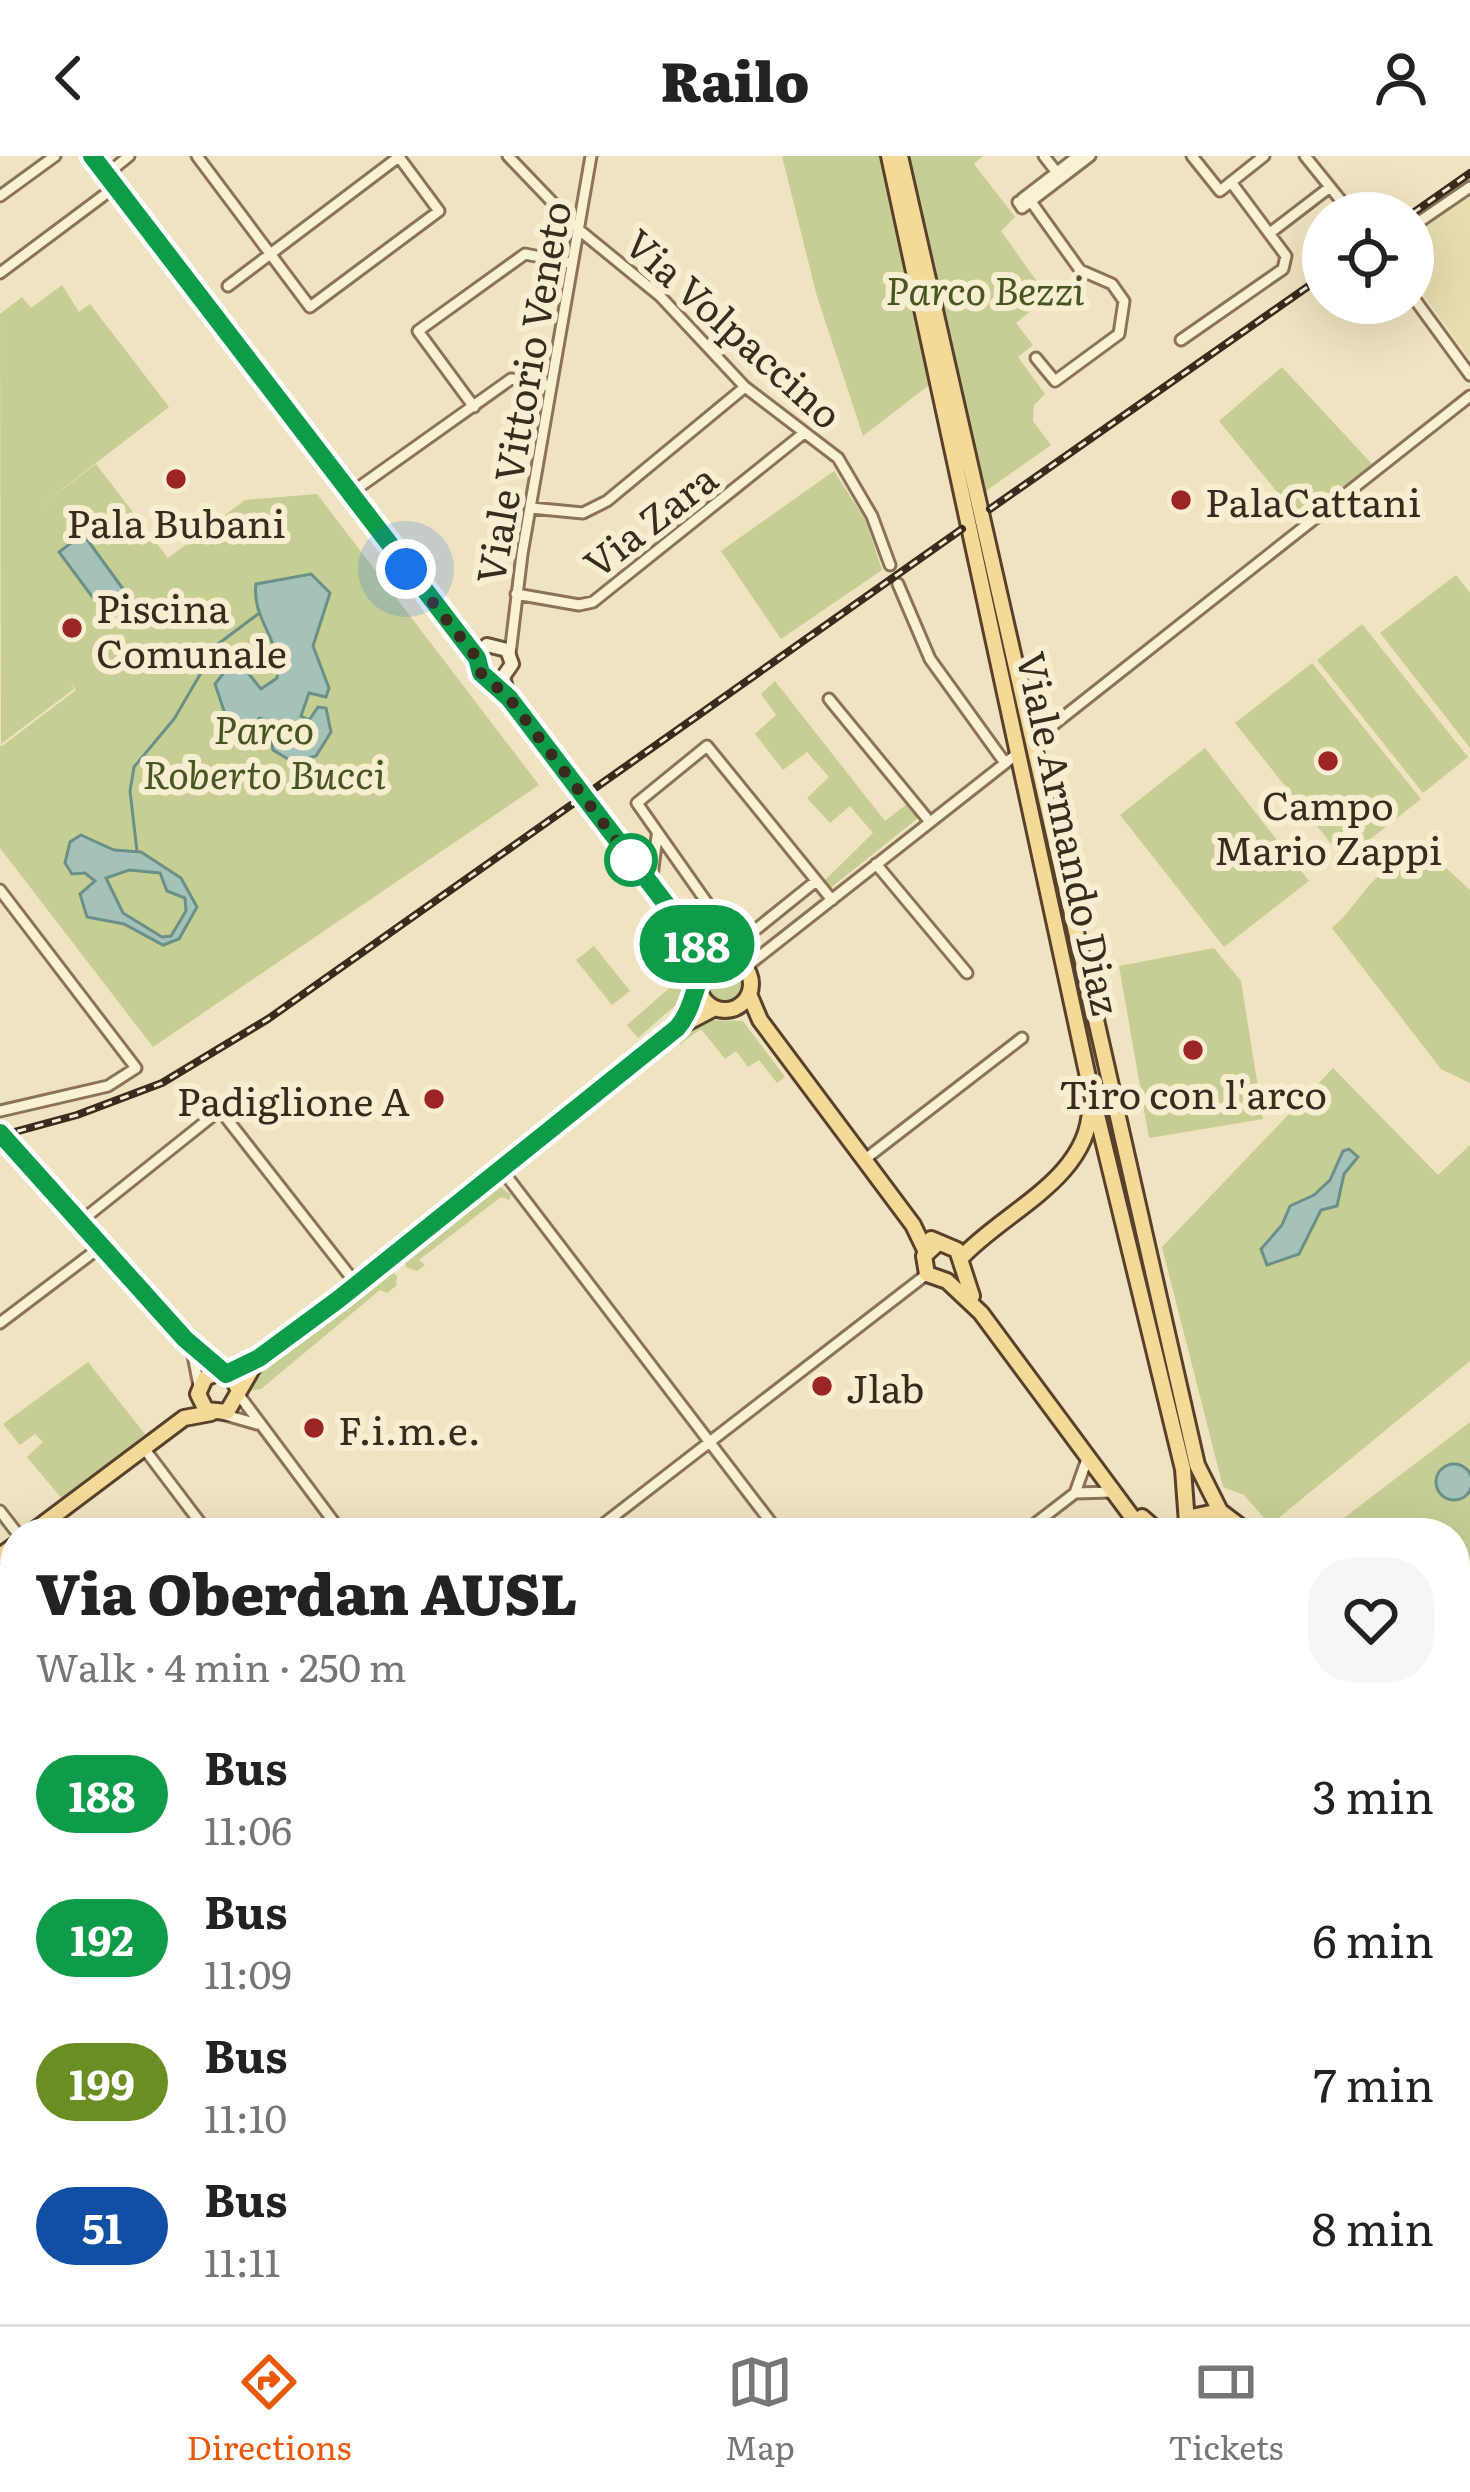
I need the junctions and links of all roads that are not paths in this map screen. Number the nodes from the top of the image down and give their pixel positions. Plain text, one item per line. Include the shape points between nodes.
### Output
1 (55, 156) edge
2 (92, 156) edge
3 (197, 156) edge
4 (399, 156) edge
5 (508, 156) edge
6 (591, 156) edge
7 (890, 156) edge
8 (900, 156) edge
9 (1044, 156) edge
10 (1078, 156) edge
11 (1090, 156) edge
12 (1192, 156) edge
13 (1264, 156) edge
14 (1305, 156) edge
15 (122, 158) edge
16 (1059, 175) junction
17 (1232, 182) junction
18 (112, 184) junction
19 (1330, 187) junction
20 (1470, 187) edge
21 (1334, 192) edge
22 (0, 196) edge
23 (1434, 212) edge
24 (578, 229) junction
25 (1270, 233) junction
26 (270, 254) junction
27 (572, 263) junction
28 (0, 273) edge
29 (228, 286) dead end
30 (1432, 324) edge
31 (1181, 340) dead end
32 (1036, 358) dead end
33 (1470, 376) edge
34 (551, 386) junction
35 (746, 387) junction
36 (1470, 396) edge
37 (474, 407) junction
38 (804, 433) junction
39 (348, 495) junction
40 (531, 508) junction
41 (890, 565) dead end
42 (898, 584) dead end
43 (516, 594) junction
44 (507, 646) junction
45 (479, 653) junction
46 (497, 678) junction
47 (829, 699) dead end
48 (1043, 733) dead end
49 (930, 822) junction
50 (1044, 826) junction
51 (657, 836) junction
52 (876, 864) junction
53 (816, 881) junction
54 (651, 885) junction
55 (0, 890) edge
56 (832, 899) junction
57 (710, 962) junction
58 (746, 967) junction
59 (967, 974) dead end
60 (700, 992) junction
61 (749, 994) junction
62 (737, 1007) junction
63 (715, 1008) junction
64 (760, 1020) junction
65 (677, 1028) junction
66 (1022, 1038) dead end
67 (1089, 1082) junction
68 (0, 1111) edge
69 (1, 1134) edge
70 (864, 1160) junction
71 (502, 1169) junction
72 (81, 1220) junction
73 (103, 1245) junction
74 (932, 1248) junction
75 (955, 1264) junction
76 (927, 1274) junction
77 (357, 1285) junction
78 (0, 1324) edge
79 (187, 1340) junction
80 (259, 1358) junction
81 (225, 1373) junction
82 (199, 1390) junction
83 (239, 1392) junction
84 (216, 1413) junction
85 (184, 1418) junction
86 (257, 1424) junction
87 (708, 1443) junction
88 (143, 1447) junction
89 (1084, 1452) junction
90 (1113, 1492) junction
91 (1075, 1493) junction
92 (1220, 1511) junction
93 (51, 1518) edge
94 (196, 1518) edge
95 (330, 1518) edge
96 (611, 1518) edge
97 (767, 1518) edge
98 (1042, 1518) edge
99 (1133, 1518) edge
100 (1142, 1518) edge
101 (1182, 1518) edge
102 (1206, 1518) edge
103 (1229, 1518) edge

1 - 22 street
2 - 18 main road
3 - 26 street
4 - 26 street
4 - 26 street via 439,211 310,307
5 - 24 street, Via Volpaccino
6 - 24 street, Viale Vittorio Veneto
7 - 50 main road, Viale Armando Diaz
8 - 50 main road, Viale Armando Diaz
9 - 16 street
10 - 16 street
11 - 16 street
12 - 17 street via 1220,191
13 - 17 street
14 - 19 street
15 - 18 street
16 - 32 street via 1029,198 1080,270 1112,284 1124,301 1119,334 1055,381
17 - 25 street
18 - 28 street
18 - 39 main road via 210,300
19 - 21 street
19 - 25 street
20 - 23 street
24 - 27 street, Viale Vittorio Veneto
24 - 35 street, Via Volpaccino via 658,295
25 - 31 street via 1286,256 1283,269
26 - 29 street
27 - 34 street, Viale Vittorio Veneto
27 - 37 street via 525,254 418,331
30 - 33 street
34 - 37 street via 511,379
34 - 40 street, Viale Vittorio Veneto
35 - 38 street, Via Volpaccino
35 - 40 street via 607,501 583,513
36 - 48 street
37 - 39 street
38 - 41 street, Via Volpaccino via 838,458
38 - 43 street, Via Zara via 593,602
39 - 45 main road
40 - 43 street, Viale Vittorio Veneto
42 - 49 street via 930,659 1009,760
43 - 44 street, Viale Vittorio Veneto
44 - 45 main road
44 - 46 main road via 510,669
45 - 46 main road via 478,669
46 - 54 main road
47 - 49 street
49 - 52 street
50 - 67 main road, Viale Armando Diaz
50 - 92 main road, Viale Armando Diaz via 1197,1466
51 - 53 street via 731,938 744,939
51 - 53 street via 637,803 707,746
51 - 54 street
52 - 56 street
52 - 59 street
53 - 56 street
54 - 57 main road
55 - 68 street via 136,1068 108,1086
56 - 58 street
57 - 58 main road via 725,957
57 - 60 main road
58 - 61 main road
60 - 63 main road
60 - 65 main road
61 - 62 main road
61 - 64 main road
62 - 63 main road
62 - 64 main road
63 - 65 main road
64 - 70 main road
65 - 71 main road
66 - 70 street
67 - 75 main road via 1089,1125 1078,1152
67 - 101 main road, Viale Armando Diaz via 1184,1469
69 - 72 street
70 - 74 main road
71 - 77 main road
71 - 87 street
72 - 73 street
72 - 77 street via 220,1110
73 - 78 street
73 - 79 street
74 - 75 main road
74 - 76 main road
75 - 76 main road
75 - 89 main road via 981,1313
76 - 87 street
77 - 80 main road
79 - 81 street
79 - 82 street
80 - 81 main road
80 - 83 main road
81 - 82 main road via 209,1375
81 - 83 main road
82 - 84 main road
82 - 85 main road
83 - 84 main road via 232,1409
83 - 86 street
84 - 85 main road
84 - 86 street
85 - 88 main road
86 - 95 street
87 - 96 street
87 - 97 street
88 - 93 main road
88 - 94 street
89 - 90 main road
89 - 91 street
89 - 100 main road
90 - 91 street
90 - 99 main road
91 - 98 street
92 - 102 main road
92 - 103 main road

